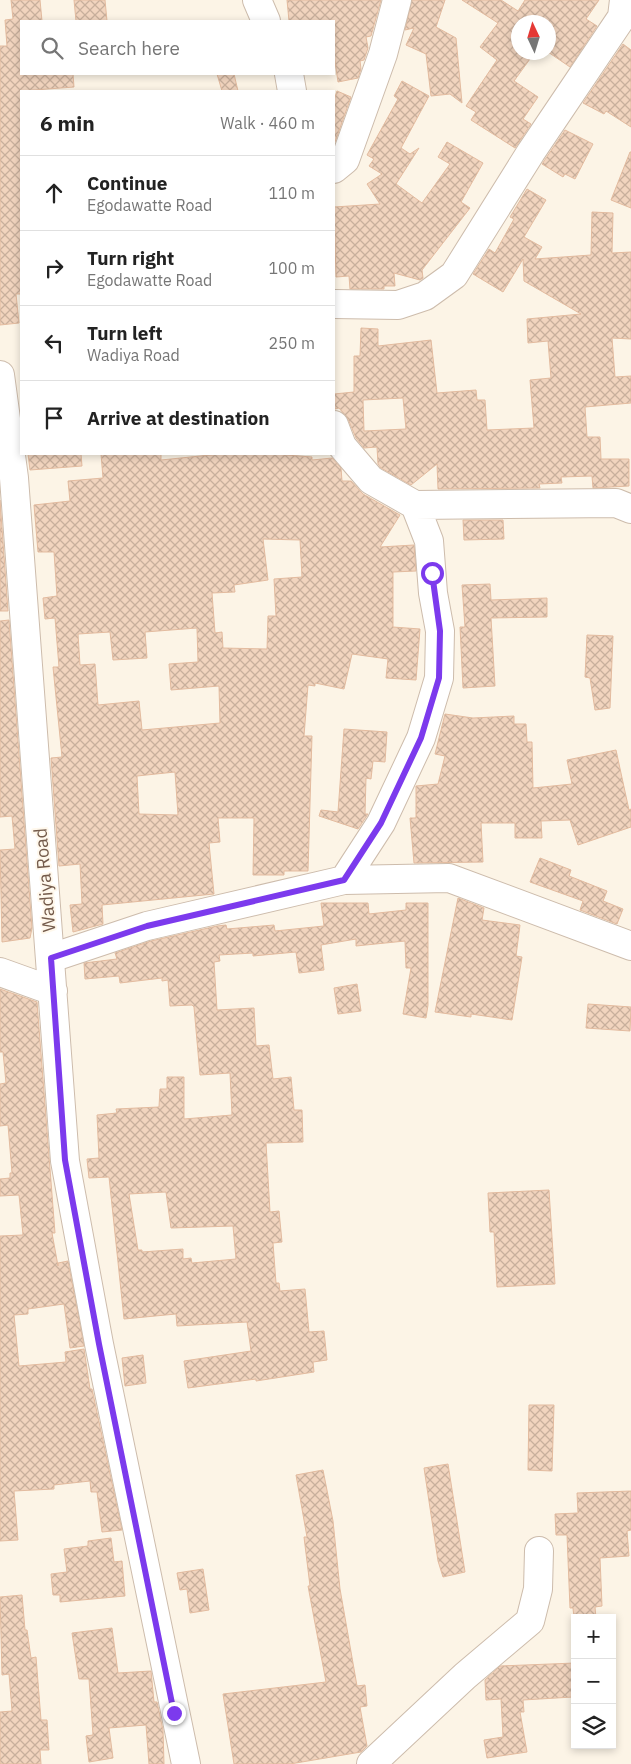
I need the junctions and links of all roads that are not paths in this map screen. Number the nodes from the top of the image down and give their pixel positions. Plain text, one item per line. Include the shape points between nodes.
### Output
1 (257, 0) edge
2 (397, 0) edge
3 (624, 0) edge
4 (266, 20) edge
5 (289, 75) edge
6 (292, 90) edge
7 (335, 167) edge
8 (335, 304) edge
9 (0, 375) edge
10 (335, 428) edge
11 (415, 506) junction
12 (631, 509) edge
13 (344, 880) junction
14 (631, 946) edge
15 (51, 958) junction
16 (0, 972) edge
17 (53, 991) junction
18 (539, 1551) dead end
19 (186, 1764) edge
20 (371, 1764) edge

1 - 4 street
2 - 7 street via 383,54 345,160
3 - 8 street via 622,17 531,152 454,275 425,296 398,305
5 - 6 street
9 - 15 street, Wadiya Road via 14,478
10 - 11 street via 342,446 371,480
11 - 12 street via 616,503
11 - 13 street via 429,541 440,631 439,678 417,746 381,823
13 - 14 street via 449,878
13 - 15 street via 147,926
15 - 17 street, Wadiya Road
16 - 17 street
17 - 19 street, Wadiya Road via 65,1160 99,1344
18 - 20 street via 538,1589 530,1621 465,1676

